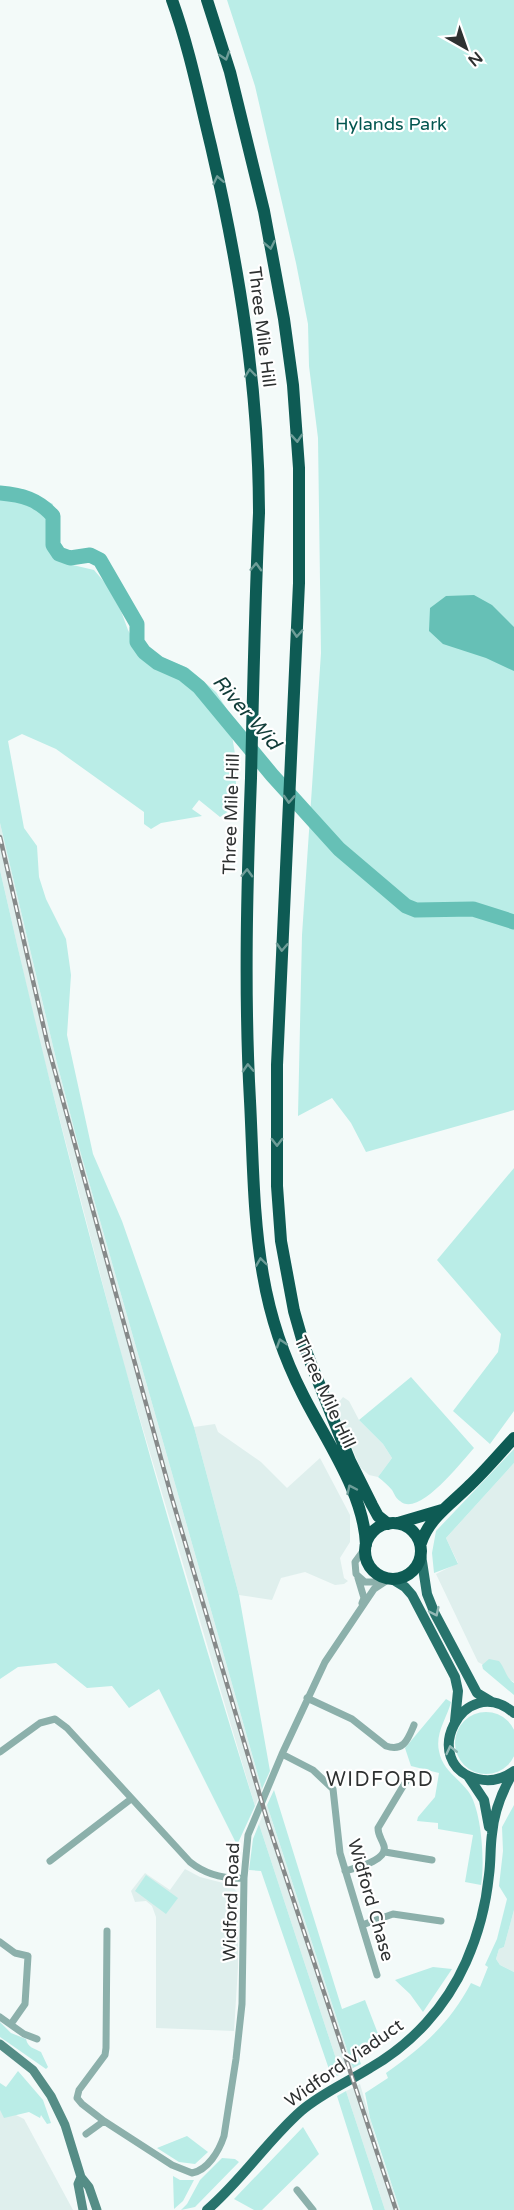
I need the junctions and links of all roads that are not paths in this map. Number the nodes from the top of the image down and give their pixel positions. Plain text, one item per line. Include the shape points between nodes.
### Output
1 (172, 0) edge
2 (207, 0) edge
3 (514, 1438) edge
4 (442, 1510) junction
5 (392, 1523) junction
6 (366, 1546) junction
7 (421, 1549) junction
8 (358, 1578) junction
9 (388, 1580) junction
10 (354, 1619) junction
11 (308, 1698) junction
12 (498, 1704) junction
13 (514, 1713) edge
14 (454, 1721) junction
15 (414, 1725) dead end
16 (0, 1752) edge
17 (282, 1754) junction
18 (514, 1770) edge
19 (467, 1774) junction
20 (408, 1778) dead end
21 (131, 1799) junction
22 (491, 1836) junction
23 (385, 1852) junction
24 (432, 1860) dead end
25 (50, 1861) dead end
26 (345, 1870) junction
27 (244, 1878) junction
28 (441, 1921) dead end
29 (362, 1924) junction
30 (107, 1931) dead end
31 (0, 1942) edge
32 (377, 1975) dead end
33 (0, 2016) edge
34 (10, 2024) junction
35 (37, 2038) dead end
36 (0, 2044) edge
37 (104, 2121) junction
38 (86, 2133) dead end
39 (81, 2177) junction
40 (297, 2190) dead end
41 (83, 2210) edge
42 (97, 2210) edge
43 (207, 2210) edge
44 (313, 2210) edge

6 -> 1 highway, Three Mile Hill via 366,1532 354,1493 285,1355 263,1276 246,1019 259,495 254,404 234,250 193,71
2 -> 5 highway, Three Mile Hill via 250,147 293,385 300,521 276,1121 283,1259 304,1346 323,1395 372,1505 378,1516
3 - 4 highway
4 - 5 highway
4 - 7 highway via 427,1530
5 - 6 highway via 372,1533
5 - 7 highway via 412,1530
6 - 8 street, Widford Road via 355,1562
6 - 9 highway via 372,1569
7 - 9 highway via 412,1572
7 -> 12 main road via 427,1594 435,1614 477,1693
8 - 9 street via 370,1583
8 - 10 street, Widford Road via 364,1598
9 - 10 street, Widford Road via 374,1589
9 - 14 main road via 405,1587 412,1595 455,1677 458,1691
10 - 11 street, Widford Road via 325,1662
11 - 15 street via 352,1719 392,1748 406,1743
11 - 17 street, Widford Road
12 - 13 main road
12 - 14 main road via 473,1706
19 -> 14 main road via 450,1751
16 - 21 street via 40,1723 55,1719
17 - 26 street, Widford Chase via 304,1764 333,1789 337,1841
17 - 27 street, Widford Road via 248,1835
18 - 19 main road via 491,1780
18 - 22 main road via 500,1799
19 - 22 main road via 484,1800
20 - 23 street via 378,1828
21 - 25 street
21 - 27 street via 198,1868
22 - 43 main road, Widford Viaduct via 487,1892 477,1933 466,1963 442,2004 407,2042 303,2109
23 - 24 street
23 - 26 street via 371,1862
26 - 29 street, Widford Chase
27 - 37 street, Widford Road via 242,2003 236,2060 224,2136 214,2156 197,2172 185,2172
28 - 29 street via 393,1914
29 - 32 street, Widford Chase
30 - 37 street via 105,2055 77,2098
31 - 34 street via 15,1953 28,1956 25,2004
33 - 34 street
34 - 35 street
36 - 39 main road via 33,2070 47,2089 65,2125
37 - 38 street
39 - 41 main road via 78,2184
39 - 42 main road
40 - 44 street

